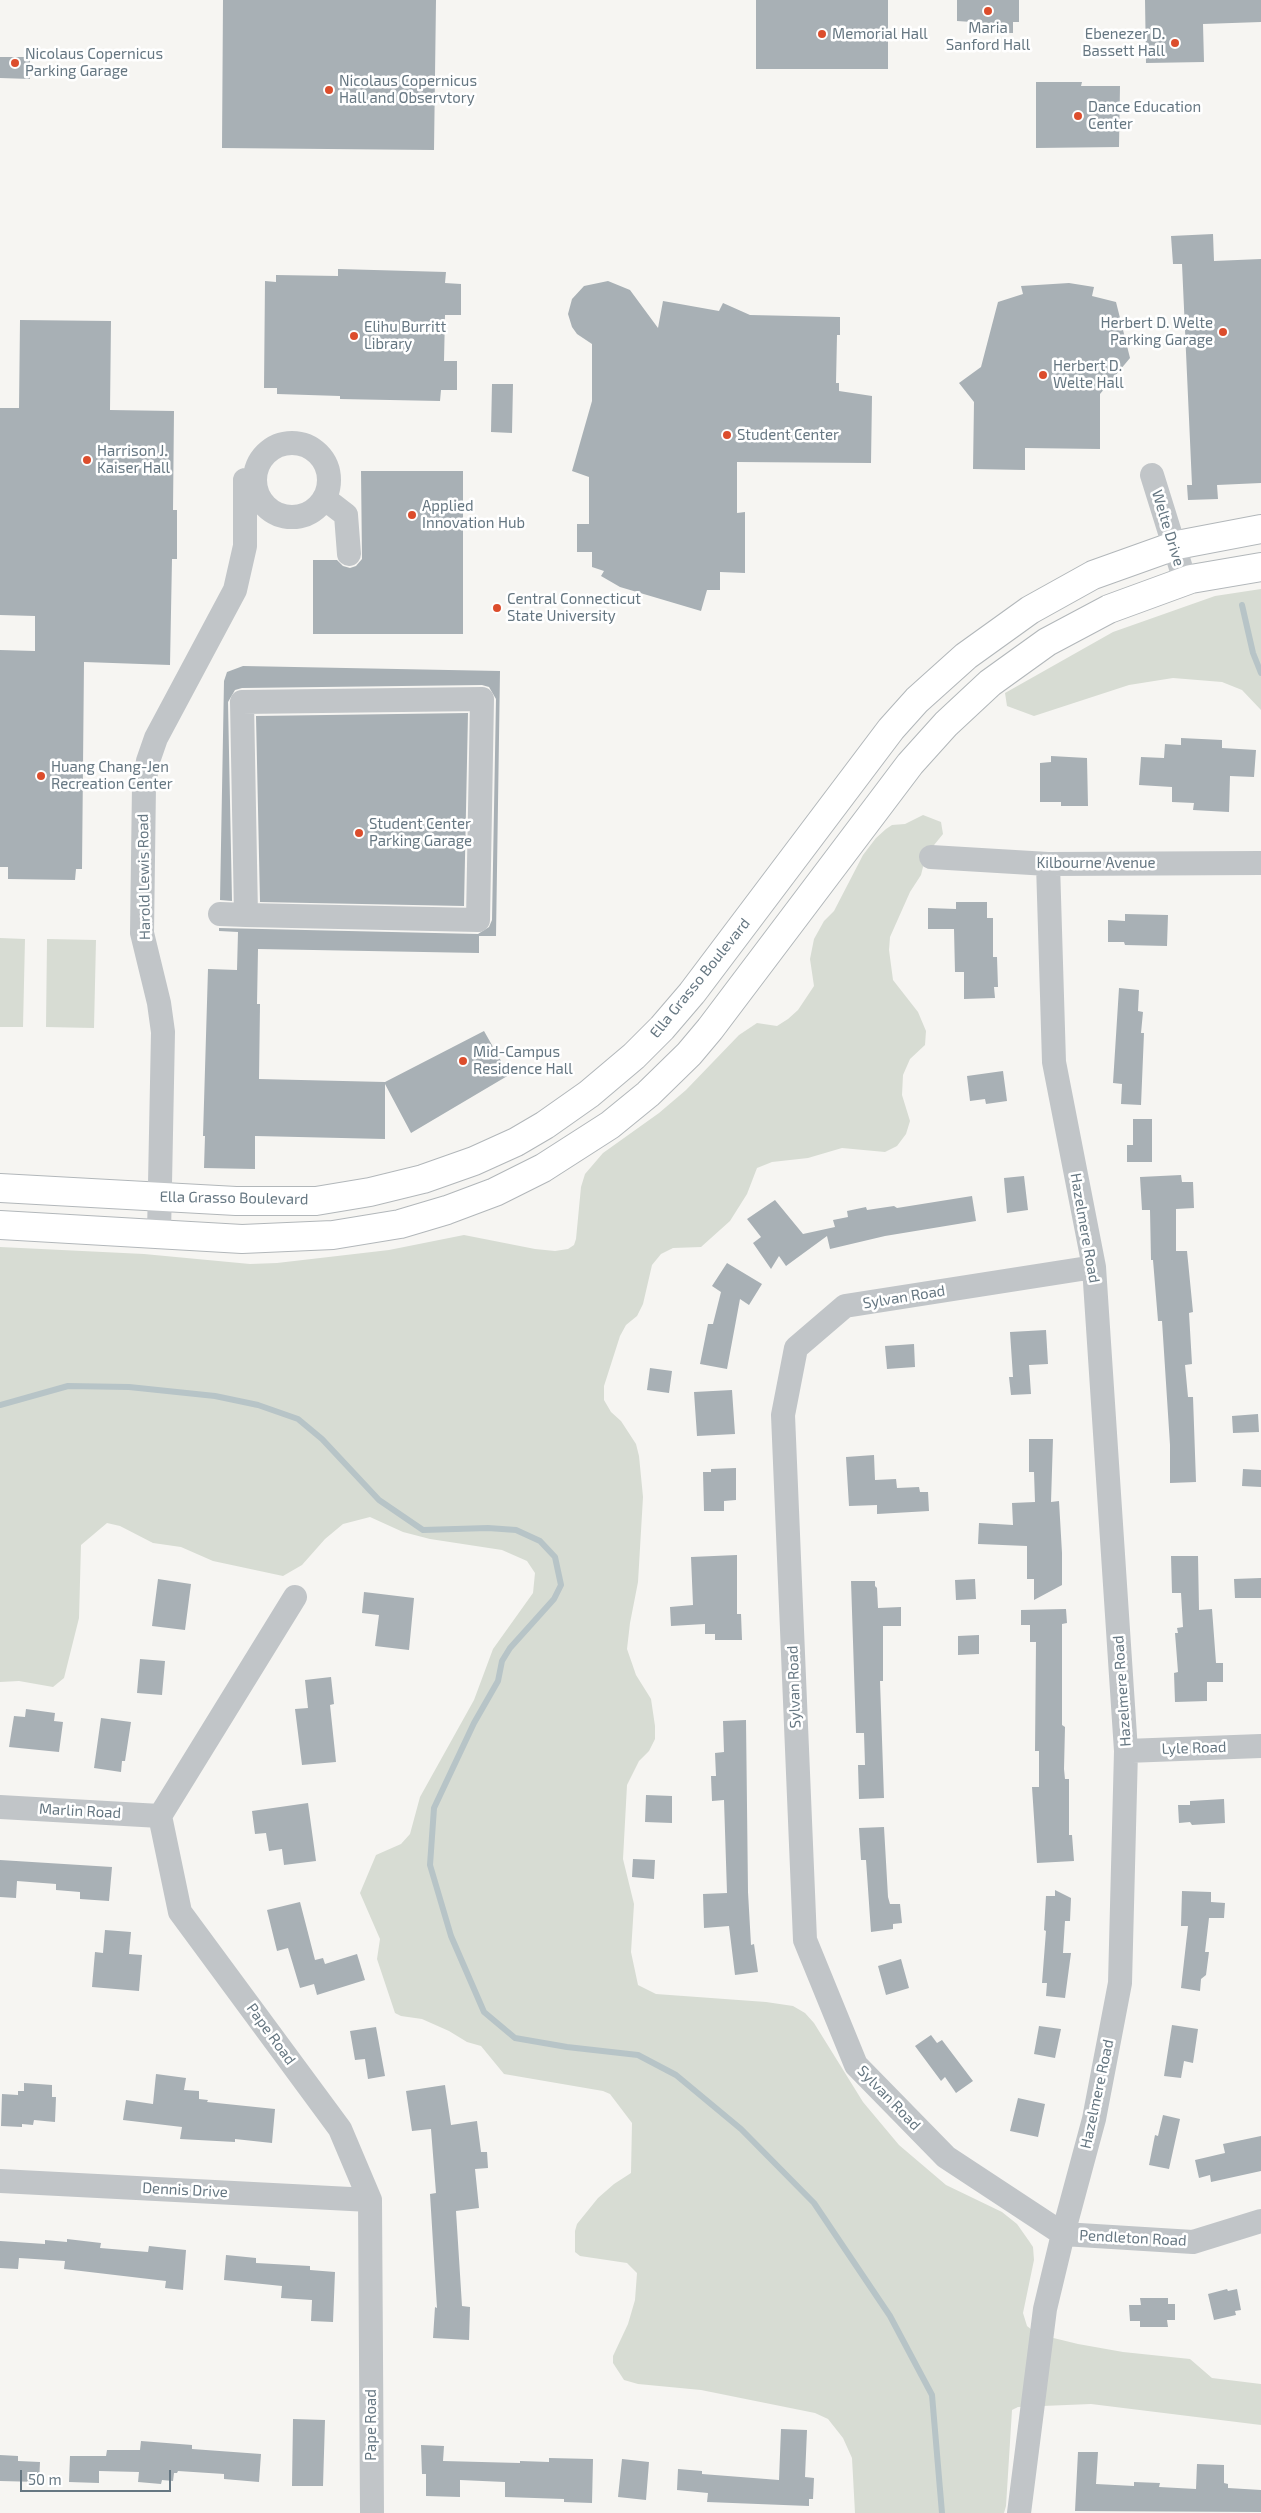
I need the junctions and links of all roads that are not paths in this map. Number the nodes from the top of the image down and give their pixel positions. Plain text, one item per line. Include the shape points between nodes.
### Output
1 (1152, 475) dead end
2 (250, 480) junction
3 (324, 498) junction
4 (1261, 529) edge
5 (1174, 546) junction
6 (349, 554) dead end
7 (1261, 567) edge
8 (1185, 581) junction
9 (828, 812) junction
10 (857, 834) junction
11 (810, 836) junction
12 (931, 857) dead end
13 (839, 858) junction
14 (1261, 863) edge
15 (1048, 864) junction
16 (220, 914) dead end
17 (246, 915) junction
18 (0, 1188) edge
19 (160, 1197) junction
20 (0, 1225) edge
21 (159, 1234) junction
22 (1094, 1267) junction
23 (295, 1597) dead end
24 (1261, 1746) edge
25 (1126, 1751) junction
26 (0, 1807) edge
27 (160, 1816) junction
28 (0, 2181) edge
29 (370, 2200) junction
30 (1261, 2221) edge
31 (1062, 2234) junction
32 (372, 2513) edge
33 (1019, 2513) edge

1 - 5 street, Welte Drive
2 - 3 street via 264,504 285,516 308,514
2 - 3 street via 264,456 274,448 299,444 319,455 325,465 329,476
2 - 19 street, Harold Lewis Road via 245,546 235,590 156,738 144,785 142,934 163,1032
3 - 6 street via 346,515
4 - 5 main road, Ella Grasso Boulevard
5 - 8 street, Welte Drive
5 - 9 main road, Ella Grasso Boulevard via 1076,583 981,644 941,677 904,715
7 - 8 main road
8 - 10 main road via 1090,618 1047,642 1004,672 963,707 929,743
9 - 10 main road
9 - 11 main road, Ella Grasso Boulevard
10 - 13 main road
11 - 13 main road
11 - 19 main road, Ella Grasso Boulevard via 692,993 652,1038 581,1100 516,1142 440,1174 340,1198 281,1202
12 - 15 street, Kilbourne Avenue
13 - 21 main road via 689,1054 626,1113 548,1166 458,1206 372,1229 275,1239
14 - 15 street, Kilbourne Avenue
15 - 22 street, Hazelmere Road via 1054,1062
16 - 17 street
17 - 17 street via 478,920 482,699 242,702
18 - 19 main road, Ella Grasso Boulevard
19 - 21 street, Harold Lewis Road
20 - 21 main road
22 - 25 street, Hazelmere Road
22 - 31 street, Sylvan Road via 844,1306 796,1348 783,1414 805,1940 856,2065 946,2157
23 - 27 street
24 - 25 street, Lyle Road
25 - 31 street, Hazelmere Road via 1120,1982 1094,2119
26 - 27 street, Marlin Road
27 - 29 street, Pape Road via 180,1912 340,2129
28 - 29 street, Dennis Drive
29 - 32 street, Pape Road
30 - 31 street, Pendleton Road via 1193,2242
31 - 33 street, Hazelmere Road via 1045,2309

